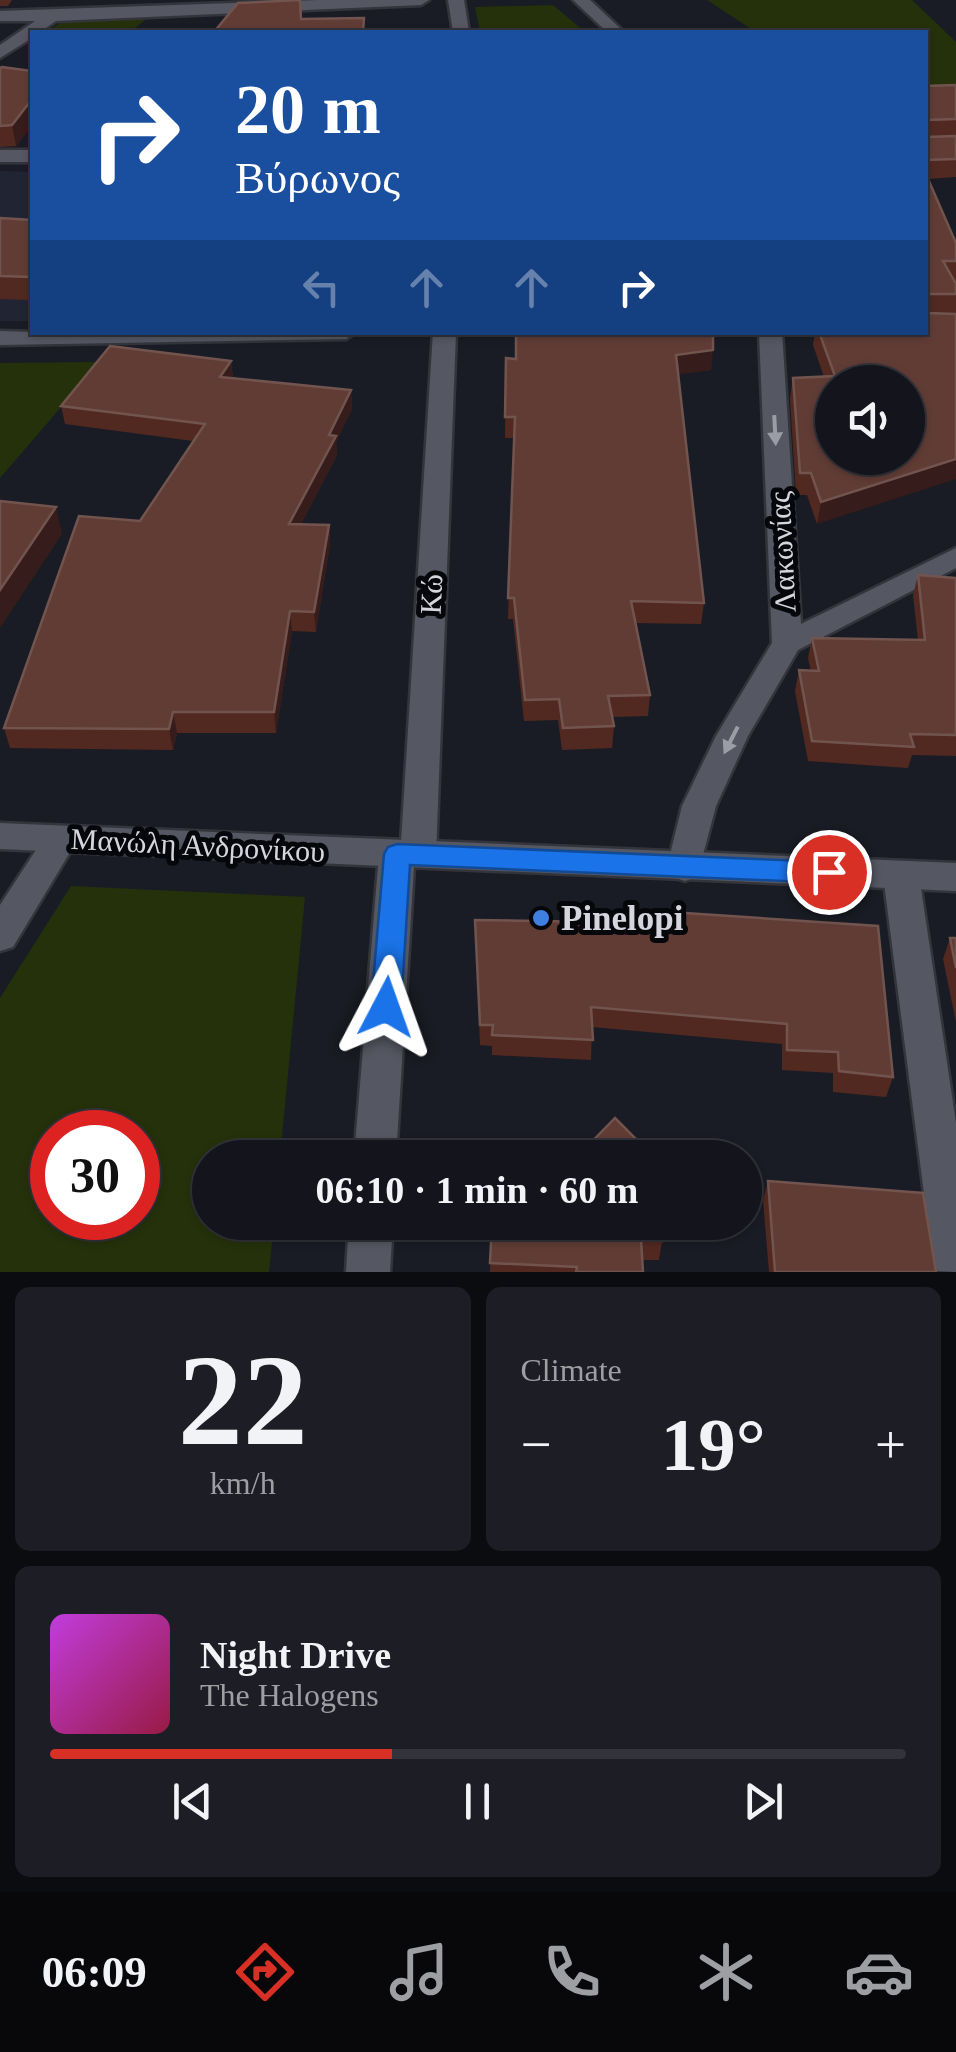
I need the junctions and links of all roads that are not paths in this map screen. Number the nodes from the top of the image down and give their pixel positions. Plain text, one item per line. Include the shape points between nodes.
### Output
1 (76, 0) edge
2 (421, 0) edge
3 (456, 0) edge
4 (581, 0) edge
5 (0, 16) edge
6 (52, 17) junction
7 (34, 30) edge
8 (461, 30) edge
9 (614, 30) edge
10 (30, 33) edge
11 (0, 54) edge
12 (0, 156) edge
13 (30, 156) edge
14 (173, 335) edge
15 (444, 335) edge
16 (770, 335) edge
17 (0, 338) edge
18 (956, 557) edge
19 (787, 643) junction
20 (0, 836) edge
21 (60, 838) junction
22 (408, 855) junction
23 (685, 867) junction
24 (901, 875) junction
25 (956, 877) edge
26 (0, 936) edge
27 (378, 1140) edge
28 (370, 1240) edge
29 (956, 1271) edge
30 (368, 1272) edge

1 - 6 street
2 - 6 street
3 - 8 street
4 - 9 street
5 - 6 street
6 - 7 street
10 - 11 street
12 - 13 street
14 - 17 street
15 - 22 street, Κώ
16 -> 19 street, Λακωνίας
18 - 19 street
19 -> 23 street, Λακωνίας via 699,806
20 - 21 street, Μανώλη Ανδρονίκου
21 - 22 street, Μανώλη Ανδρονίκου
21 - 26 street
22 - 23 street, Μανώλη Ανδρονίκου
22 - 27 street, Κώ
23 - 24 street, Μανώλη Ανδρονίκου
24 - 25 street, Μανώλη Ανδρονίκου
24 - 29 street
28 - 30 street

